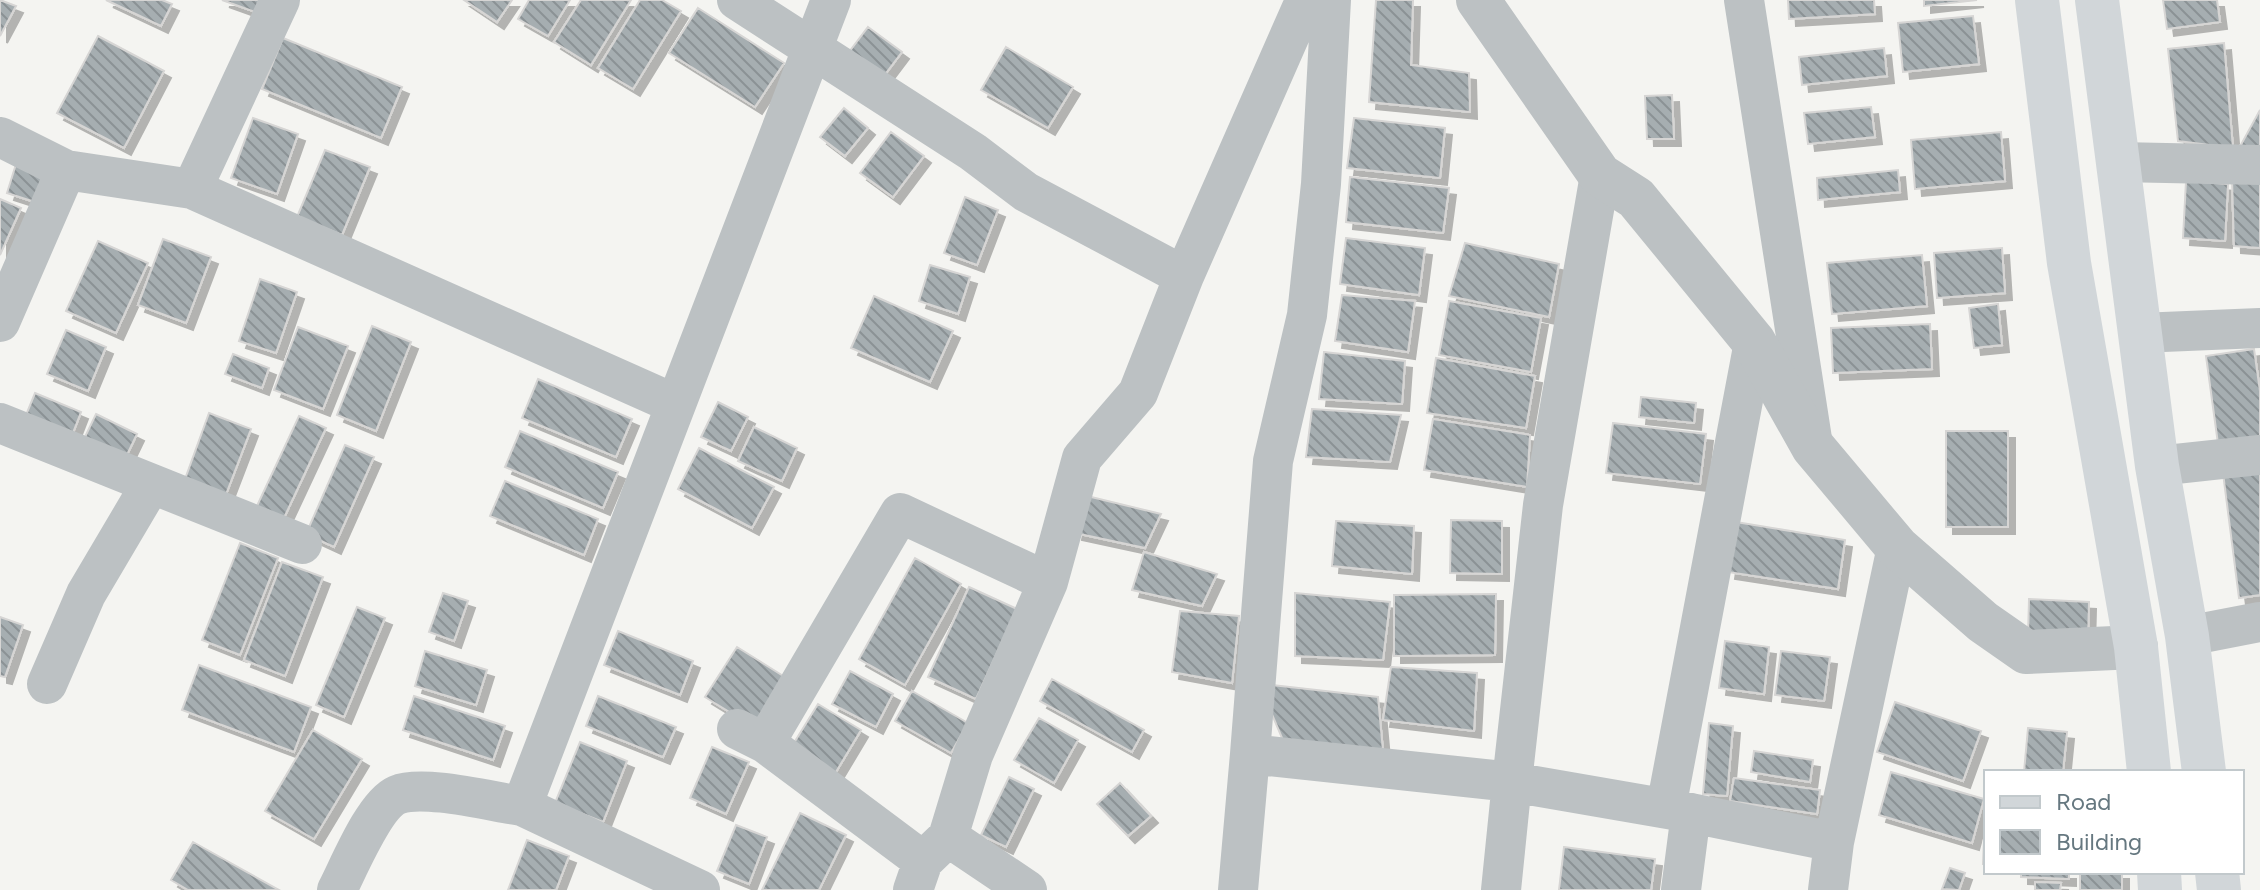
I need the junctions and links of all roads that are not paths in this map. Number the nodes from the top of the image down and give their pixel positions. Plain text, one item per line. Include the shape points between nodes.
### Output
1 (280, 0) edge
2 (737, 0) edge
3 (831, 0) edge
4 (1478, 0) edge
5 (1744, 0) edge
6 (2037, 0) edge
7 (2097, 0) edge
8 (1306, 2) edge
9 (813, 50) junction
10 (0, 137) edge
11 (2119, 162) junction
12 (2260, 165) edge
13 (66, 170) junction
14 (1600, 175) junction
15 (192, 189) junction
16 (1184, 276) junction
17 (0, 322) edge
18 (2260, 328) edge
19 (2139, 333) junction
20 (1754, 342) junction
21 (675, 404) junction
22 (0, 423) edge
23 (1813, 447) junction
24 (2260, 455) edge
25 (2157, 466) junction
26 (151, 484) junction
27 (302, 544) dead end
28 (1897, 547) junction
29 (1048, 582) junction
30 (2260, 622) edge
31 (2187, 636) junction
32 (2136, 647) junction
33 (47, 684) dead end
34 (1250, 754) junction
35 (2149, 770) edge
36 (2204, 770) edge
37 (1512, 782) junction
38 (522, 806) junction
39 (1678, 810) junction
40 (1834, 842) junction
41 (928, 863) edge
42 (337, 890) edge
43 (700, 890) edge
44 (1027, 890) edge
45 (1238, 890) edge
46 (1501, 890) edge
47 (1681, 890) edge
48 (1828, 890) edge

1 - 15 street
2 - 9 street
3 - 9 street
4 - 14 street
5 - 23 street
6 - 32 main road via 2069,263
7 - 11 main road
8 - 16 street
8 - 34 street via 1321,184 1307,315 1273,461
9 - 16 street via 1026,192
9 - 21 street
10 - 13 street
11 - 12 street
11 - 19 main road
13 - 15 street
13 - 17 street
14 - 20 street via 1636,198
14 - 37 street via 1543,505
15 - 21 street
16 - 29 street via 1138,393 1082,458
18 - 19 street
19 - 25 main road
20 - 23 street
20 - 39 street
21 - 38 street
22 - 26 street
23 - 28 street
24 - 25 street
25 - 31 main road
26 - 27 street
26 - 33 street via 86,594
28 - 32 street via 2026,652
28 - 40 street
29 - 41 street
29 - 41 street via 900,513 751,736
30 - 31 street
31 - 36 main road
32 - 35 main road
34 - 37 street
34 - 45 street
37 - 39 street
37 - 46 street
38 - 42 street via 419,792 396,795 378,814
38 - 43 street
39 - 40 street
39 - 47 street
40 - 48 street
41 - 44 street

